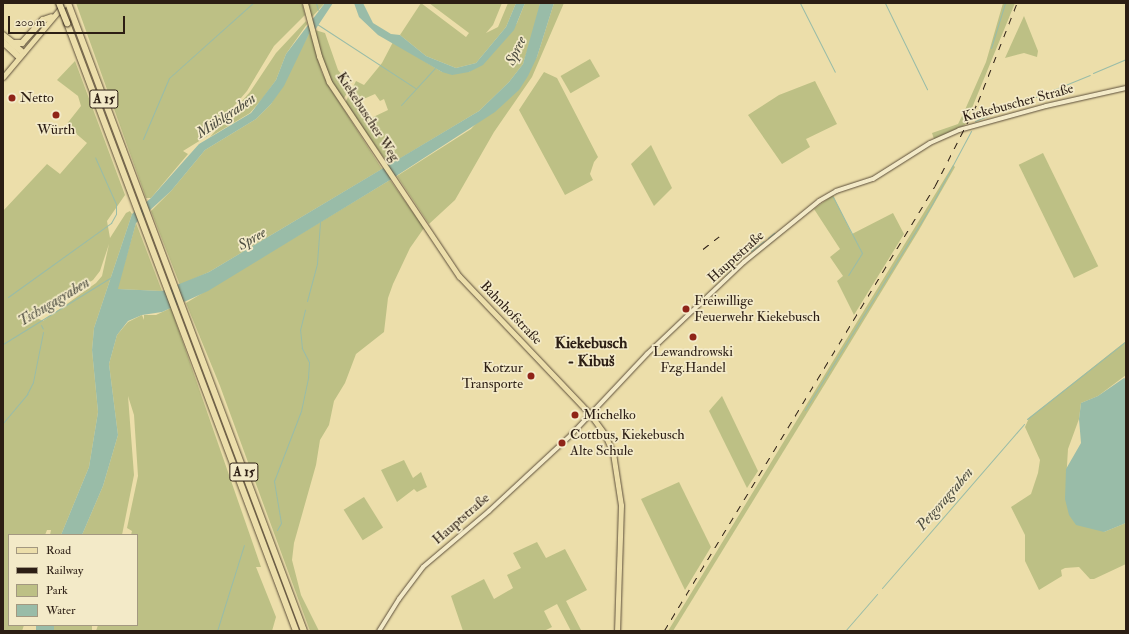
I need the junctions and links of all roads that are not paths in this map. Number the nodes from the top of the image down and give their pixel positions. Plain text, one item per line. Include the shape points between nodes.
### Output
1 (59, 3) edge
2 (65, 3) edge
3 (68, 3) edge
4 (305, 3) edge
5 (52, 17) junction
6 (3, 35) edge
7 (6, 41) edge
8 (21, 55) junction
9 (3, 77) edge
10 (1126, 88) edge
11 (920, 149) joint
12 (432, 235) joint
13 (181, 315) junction
14 (590, 414) junction
15 (296, 631) edge
16 (304, 631) edge
17 (379, 631) edge
18 (617, 631) edge

1 - 13 highway, A 15, bridge via 127,184
2 - 5 main road
3 - 13 highway, A 15
4 - 12 main road, Kiekebuscher Weg via 329,82
5 - 7 highway via 43,20 22,43
5 - 8 main road
6 - 7 highway
7 - 8 highway
8 - 9 main road
10 - 11 street, Kiekebuscher Straße via 1046,106 967,128
11 - 14 street, Hauptstraße via 873,179 836,191 819,200 744,262 647,354
12 - 14 main road, Bahnhofstraße via 459,276 476,296
13 - 15 highway, A 15
13 - 16 highway, A 15
14 - 17 street, Hauptstraße via 489,511 423,567 398,598
14 - 18 main road, Bahnhofstraße via 609,444 618,475 622,527

